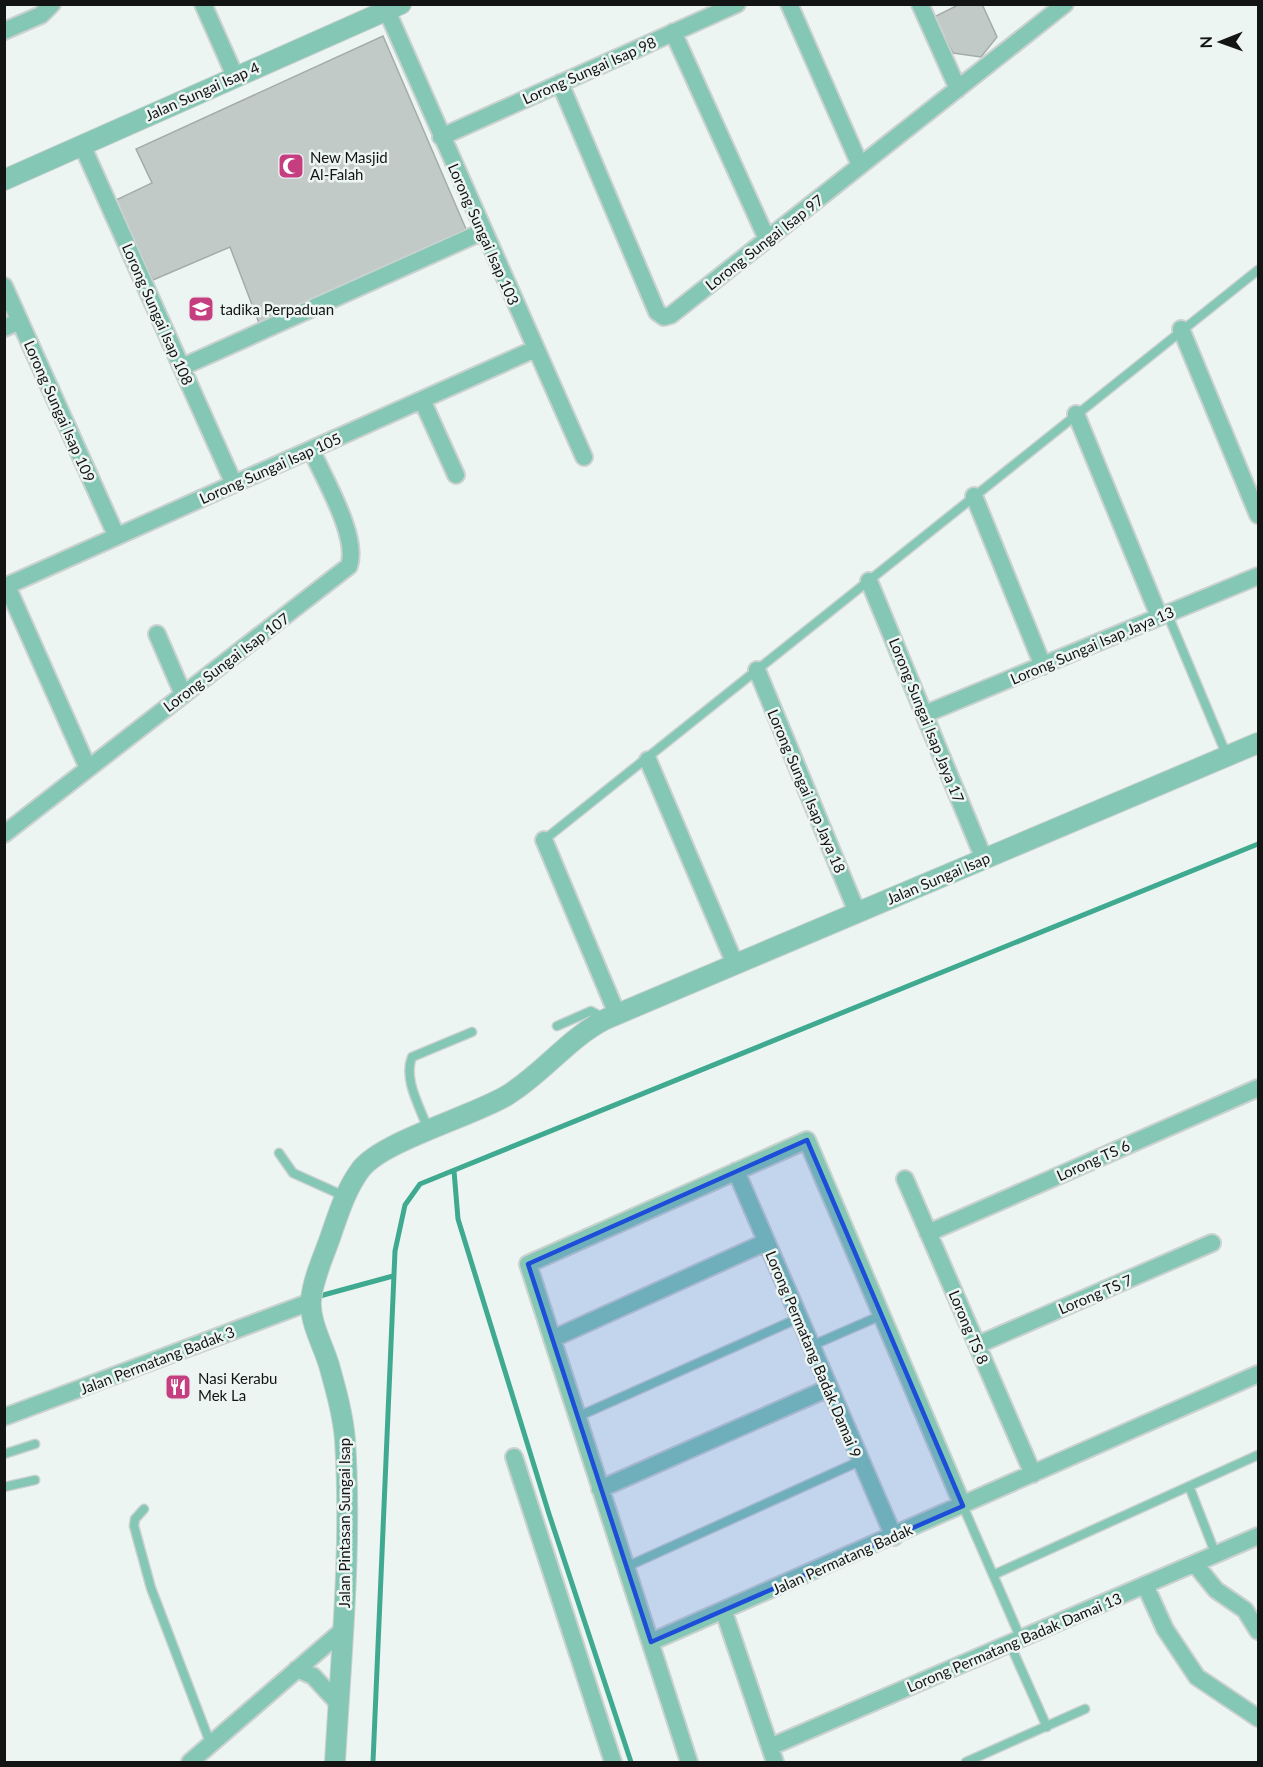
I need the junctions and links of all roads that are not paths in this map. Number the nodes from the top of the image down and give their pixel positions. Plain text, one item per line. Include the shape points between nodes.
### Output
1 (52, 4) edge
2 (203, 4) edge
3 (737, 4) edge
4 (789, 4) edge
5 (920, 4) edge
6 (1056, 8) edge
7 (380, 10) edge
8 (4, 31) edge
9 (673, 32) junction
10 (235, 76) junction
11 (560, 82) junction
12 (958, 89) junction
13 (441, 137) junction
14 (82, 145) junction
15 (860, 165) junction
16 (4, 180) edge
17 (484, 231) junction
18 (767, 239) junction
19 (1258, 270) edge
20 (4, 286) edge
21 (20, 321) junction
22 (4, 328) edge
23 (1181, 329) junction
24 (535, 349) junction
25 (182, 367) junction
26 (422, 400) junction
27 (1076, 414) junction
28 (312, 451) junction
29 (584, 457) dead end
30 (456, 475) dead end
31 (234, 484) junction
32 (974, 496) junction
33 (1258, 515) edge
34 (116, 536) junction
35 (1258, 576) edge
36 (869, 581) junction
37 (6, 586) edge
38 (1163, 615) junction
39 (157, 633) dead end
40 (1043, 666) junction
41 (757, 670) junction
42 (183, 694) junction
43 (925, 714) junction
44 (1258, 743) edge
45 (1228, 756) junction
46 (648, 760) junction
47 (88, 768) junction
48 (4, 834) edge
49 (544, 840) joint
50 (984, 859) junction
51 (858, 912) junction
52 (735, 964) junction
53 (612, 1016) junction
54 (557, 1026) dead end
55 (471, 1032) dead end
56 (1258, 1088) edge
57 (429, 1131) junction
58 (279, 1154) dead end
59 (736, 1171) junction
60 (905, 1179) dead end
61 (346, 1196) junction
62 (928, 1233) junction
63 (766, 1242) junction
64 (1212, 1243) dead end
65 (310, 1302) junction
66 (882, 1316) junction
67 (799, 1317) junction
68 (552, 1339) junction
69 (977, 1345) junction
70 (811, 1346) junction
71 (1258, 1374) edge
72 (829, 1388) junction
73 (4, 1417) edge
74 (577, 1417) junction
75 (35, 1444) dead end
76 (4, 1454) edge
77 (1258, 1455) edge
78 (514, 1457) dead end
79 (861, 1461) junction
80 (1033, 1474) junction
81 (35, 1480) dead end
82 (1189, 1486) junction
83 (4, 1487) edge
84 (600, 1489) junction
85 (963, 1506) junction
86 (144, 1509) dead end
87 (1258, 1536) edge
88 (894, 1537) junction
89 (1216, 1555) junction
90 (1196, 1564) junction
91 (626, 1567) junction
92 (993, 1575) junction
93 (1145, 1585) junction
94 (724, 1612) junction
95 (343, 1630) junction
96 (1258, 1631) edge
97 (1015, 1641) junction
98 (651, 1642) junction
99 (297, 1669) junction
100 (338, 1703) junction
101 (1085, 1710) dead end
102 (1258, 1718) edge
103 (1047, 1727) junction
104 (211, 1745) junction
105 (773, 1755) edge
106 (190, 1762) edge
107 (335, 1762) edge
108 (614, 1762) edge
109 (689, 1762) edge
110 (966, 1762) edge

1 - 8 street via 41,15
2 - 10 street
3 - 9 street, Lorong Sungai Isap 98
4 - 15 street
5 - 12 street
6 - 12 street, Lorong Sungai Isap 97
7 - 10 street, Jalan Sungai Isap 4
7 - 13 street, Lorong Sungai Isap 103
9 - 11 street, Lorong Sungai Isap 98
9 - 18 street
10 - 14 street, Jalan Sungai Isap 4
11 - 13 street, Lorong Sungai Isap 98
11 - 18 street, Lorong Sungai Isap 97 via 657,312 664,317 671,315
12 - 15 street, Lorong Sungai Isap 97
13 - 17 street, Lorong Sungai Isap 103
14 - 16 street, Jalan Sungai Isap 4
14 - 25 street, Lorong Sungai Isap 108
15 - 18 street, Lorong Sungai Isap 97
17 - 24 street, Lorong Sungai Isap 103
17 - 25 street
19 - 23 lane
20 - 21 street, Lorong Sungai Isap 109
21 - 22 street
21 - 34 street, Lorong Sungai Isap 109
23 - 27 lane
23 - 33 street
24 - 26 street, Lorong Sungai Isap 105
24 - 29 street, Lorong Sungai Isap 103
25 - 31 street, Lorong Sungai Isap 108
26 - 28 street, Lorong Sungai Isap 105
26 - 30 street
27 - 32 lane
27 - 38 street
28 - 31 street, Lorong Sungai Isap 105
28 - 42 street, Lorong Sungai Isap 107 via 350,538 349,566
31 - 34 street, Lorong Sungai Isap 105
32 - 36 lane
32 - 40 street
34 - 37 street, Lorong Sungai Isap 105
35 - 38 street, Lorong Sungai Isap Jaya 13
36 - 41 lane
36 - 43 street, Lorong Sungai Isap Jaya 17
37 - 47 street
38 - 40 street, Lorong Sungai Isap Jaya 13
38 - 45 lane
39 - 42 street
40 - 43 street, Lorong Sungai Isap Jaya 13
41 - 46 lane
41 - 51 street, Lorong Sungai Isap Jaya 18
42 - 47 street, Lorong Sungai Isap 107
43 - 50 street, Lorong Sungai Isap Jaya 17
44 - 45 street, Jalan Sungai Isap
45 - 50 street, Jalan Sungai Isap
46 - 49 lane
46 - 52 street
47 - 48 street, Lorong Sungai Isap 107
49 - 53 street
50 - 51 street, Jalan Sungai Isap
51 - 52 street, Jalan Sungai Isap
52 - 53 street, Jalan Sungai Isap
53 - 54 lane via 591,1011
53 - 57 street via 580,1034 534,1077 506,1096
55 - 57 lane via 412,1057 408,1066
56 - 62 street, Lorong TS 6
57 - 61 street via 376,1156 362,1168
58 - 61 lane via 293,1173
59 - 63 street, Lorong Permatang Badak Damai 9
59 - 66 street via 807,1140
59 - 68 street via 528,1264
60 - 62 street, Lorong TS 8
61 - 65 street
62 - 69 street, Lorong TS 8
63 - 67 street, Lorong Permatang Badak Damai 9
63 - 68 street
64 - 69 street, Lorong TS 7
65 - 73 street, Jalan Permatang Badak 3
65 - 95 street, Jalan Pintasan Sungai Isap via 344,1427 347,1466
66 - 70 lane
66 - 85 street
67 - 70 street, Lorong Permatang Badak Damai 9
67 - 74 lane
68 - 74 street
69 - 80 street, Lorong TS 8
70 - 72 street, Lorong Permatang Badak Damai 9
71 - 80 street, Jalan Permatang Badak
72 - 79 street, Lorong Permatang Badak Damai 9
72 - 84 street
74 - 84 street
75 - 76 lane
77 - 82 lane
78 - 108 street
79 - 88 street, Lorong Permatang Badak Damai 9
79 - 91 lane
80 - 85 street, Jalan Permatang Badak
81 - 83 lane
82 - 89 lane
82 - 92 lane
84 - 91 street
85 - 88 street, Jalan Permatang Badak
85 - 92 lane
86 - 104 lane via 134,1526 151,1588
87 - 89 street, Lorong Permatang Badak Damai 13
88 - 94 street, Jalan Permatang Badak
89 - 90 street, Lorong Permatang Badak Damai 13
90 - 93 street, Lorong Permatang Badak Damai 13
90 - 96 street via 1216,1590 1245,1610
91 - 98 street
92 - 97 lane
93 - 97 street, Lorong Permatang Badak Damai 13
93 - 102 street via 1166,1629 1197,1677
94 - 98 street, Jalan Permatang Badak
94 - 105 street
95 - 99 street
95 - 100 street, Jalan Pintasan Sungai Isap
97 - 103 lane
97 - 105 street, Lorong Permatang Badak Damai 13
98 - 109 street
99 - 100 street via 313,1676
99 - 104 street
100 - 107 street, Jalan Pintasan Sungai Isap
101 - 103 lane
103 - 110 lane
104 - 106 street

